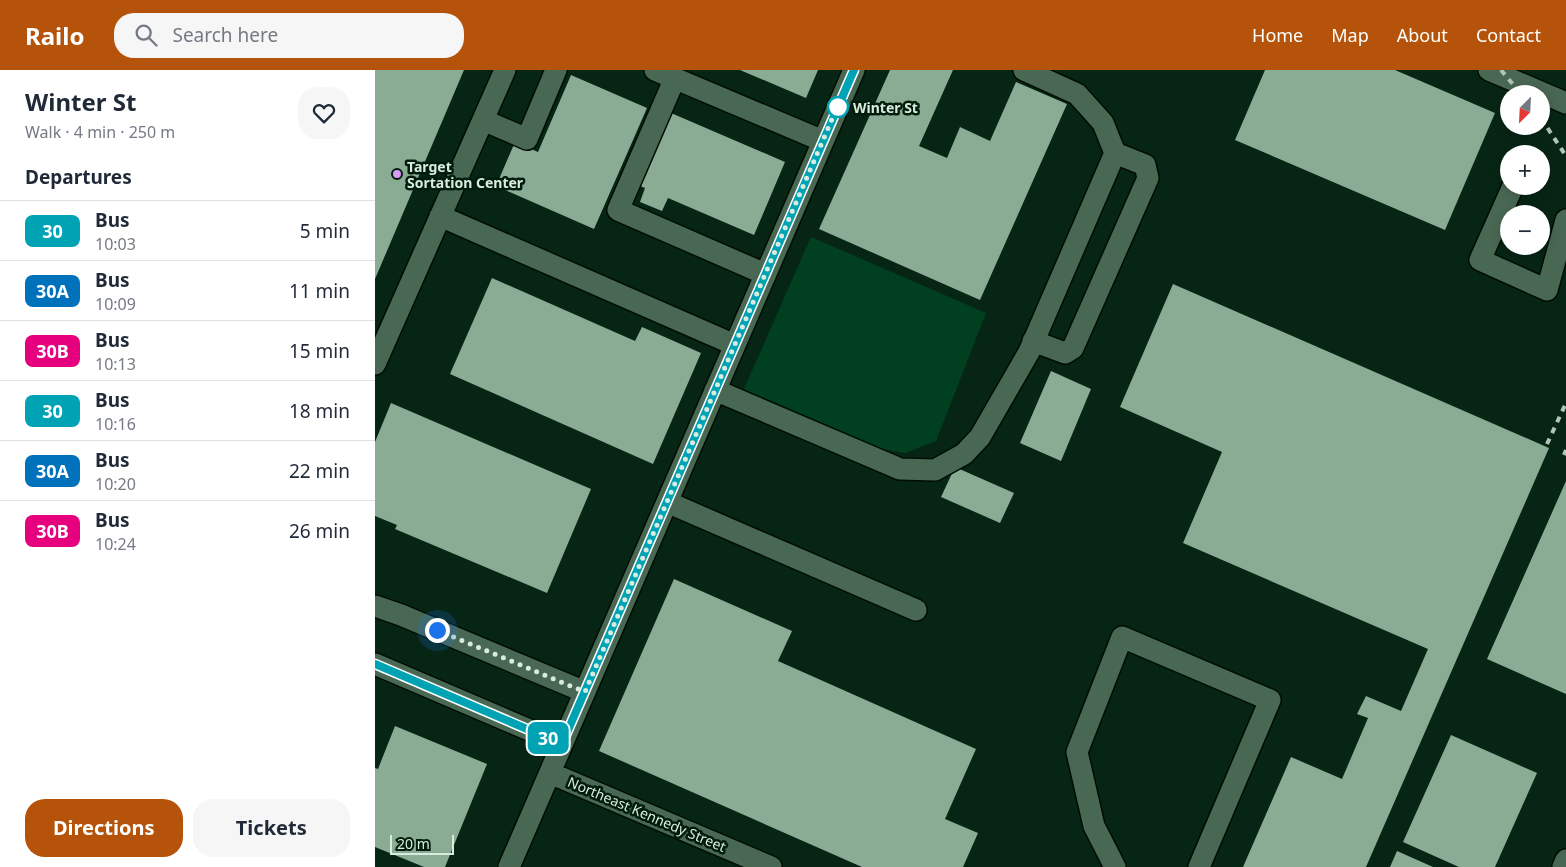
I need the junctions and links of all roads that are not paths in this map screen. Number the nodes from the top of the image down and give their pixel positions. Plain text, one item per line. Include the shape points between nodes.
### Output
1 (505, 70) edge
2 (556, 70) edge
3 (655, 70) edge
4 (854, 70) edge
5 (1024, 70) edge
6 (1489, 70) edge
7 (675, 78) junction
8 (1566, 103) edge
9 (483, 120) junction
10 (823, 141) junction
11 (1115, 153) junction
12 (1509, 195) edge
13 (440, 216) junction
14 (1566, 220) edge
15 (765, 274) junction
16 (1033, 341) junction
17 (735, 345) junction
18 (375, 364) edge
19 (715, 390) junction
20 (667, 502) junction
21 (375, 606) edge
22 (916, 610) dead end
23 (375, 664) edge
24 (585, 692) junction
25 (562, 744) junction
26 (550, 773) junction
27 (1566, 860) edge
28 (509, 867) edge
29 (771, 867) edge
30 (1115, 867) edge
31 (1199, 867) edge
32 (1563, 867) edge

1 - 9 street
2 - 9 street via 527,139
3 - 7 street
4 - 10 street
5 - 11 street via 1077,94 1103,124
6 - 8 street
7 - 10 street
7 - 15 street via 618,210
9 - 13 street
10 - 15 street
11 - 16 street
11 - 16 street via 1145,165 1148,178 1073,348 1065,353
12 - 14 street via 1479,260 1547,290
13 - 17 street
13 - 18 street
15 - 17 street
16 - 19 street via 980,437 964,454 935,470 900,469
17 - 19 street
19 - 20 street
20 - 22 street
20 - 24 street
21 - 24 street
23 - 25 street
24 - 25 street
25 - 26 street
26 - 28 street
26 - 29 street, Northeast Kennedy Street
27 - 32 street
30 - 31 street via 1094,826 1077,752 1122,637 1270,700

